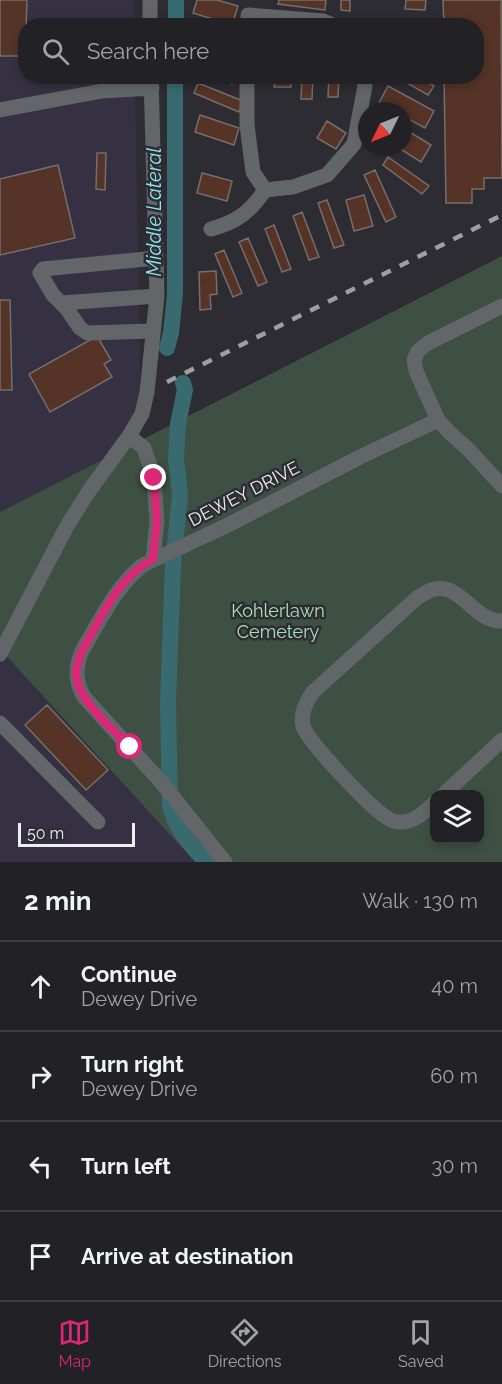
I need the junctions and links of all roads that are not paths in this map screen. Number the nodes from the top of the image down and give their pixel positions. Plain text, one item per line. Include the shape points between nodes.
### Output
1 (150, 0) edge
2 (248, 14) edge
3 (150, 18) edge
4 (290, 18) edge
5 (142, 84) edge
6 (152, 84) edge
7 (247, 84) edge
8 (365, 84) edge
9 (0, 110) edge
10 (265, 190) junction
11 (211, 229) dead end
12 (156, 258) junction
13 (156, 296) junction
14 (62, 303) junction
15 (502, 306) edge
16 (153, 331) junction
17 (438, 420) junction
18 (129, 436) junction
19 (502, 486) edge
20 (160, 557) junction
21 (502, 621) edge
22 (0, 654) edge
23 (0, 723) edge
24 (502, 740) edge
25 (449, 790) edge
26 (430, 807) edge
27 (98, 822) dead end
28 (225, 862) edge

1 - 3 street
2 - 4 street
5 - 9 street
6 - 12 street
7 - 10 street via 247,125 254,172
8 - 10 street via 354,144 327,175 292,187
10 - 11 street via 241,217
12 - 13 street
12 - 14 street via 43,269 40,273
13 - 14 street
13 - 16 street
14 - 16 street via 87,333
15 - 17 street via 418,351 414,360 416,371
16 - 18 street via 142,414
17 - 19 street
17 - 20 street, DEWEY DRIVE
18 - 20 street via 144,448 154,478
18 - 22 street via 67,525
20 - 28 street, DEWEY DRIVE via 137,569 121,586 82,651 76,673 78,686 179,802
21 - 26 street via 484,617 450,590 431,590 418,597 306,701 303,725 314,744 386,818 407,821
23 - 27 street
24 - 25 street

